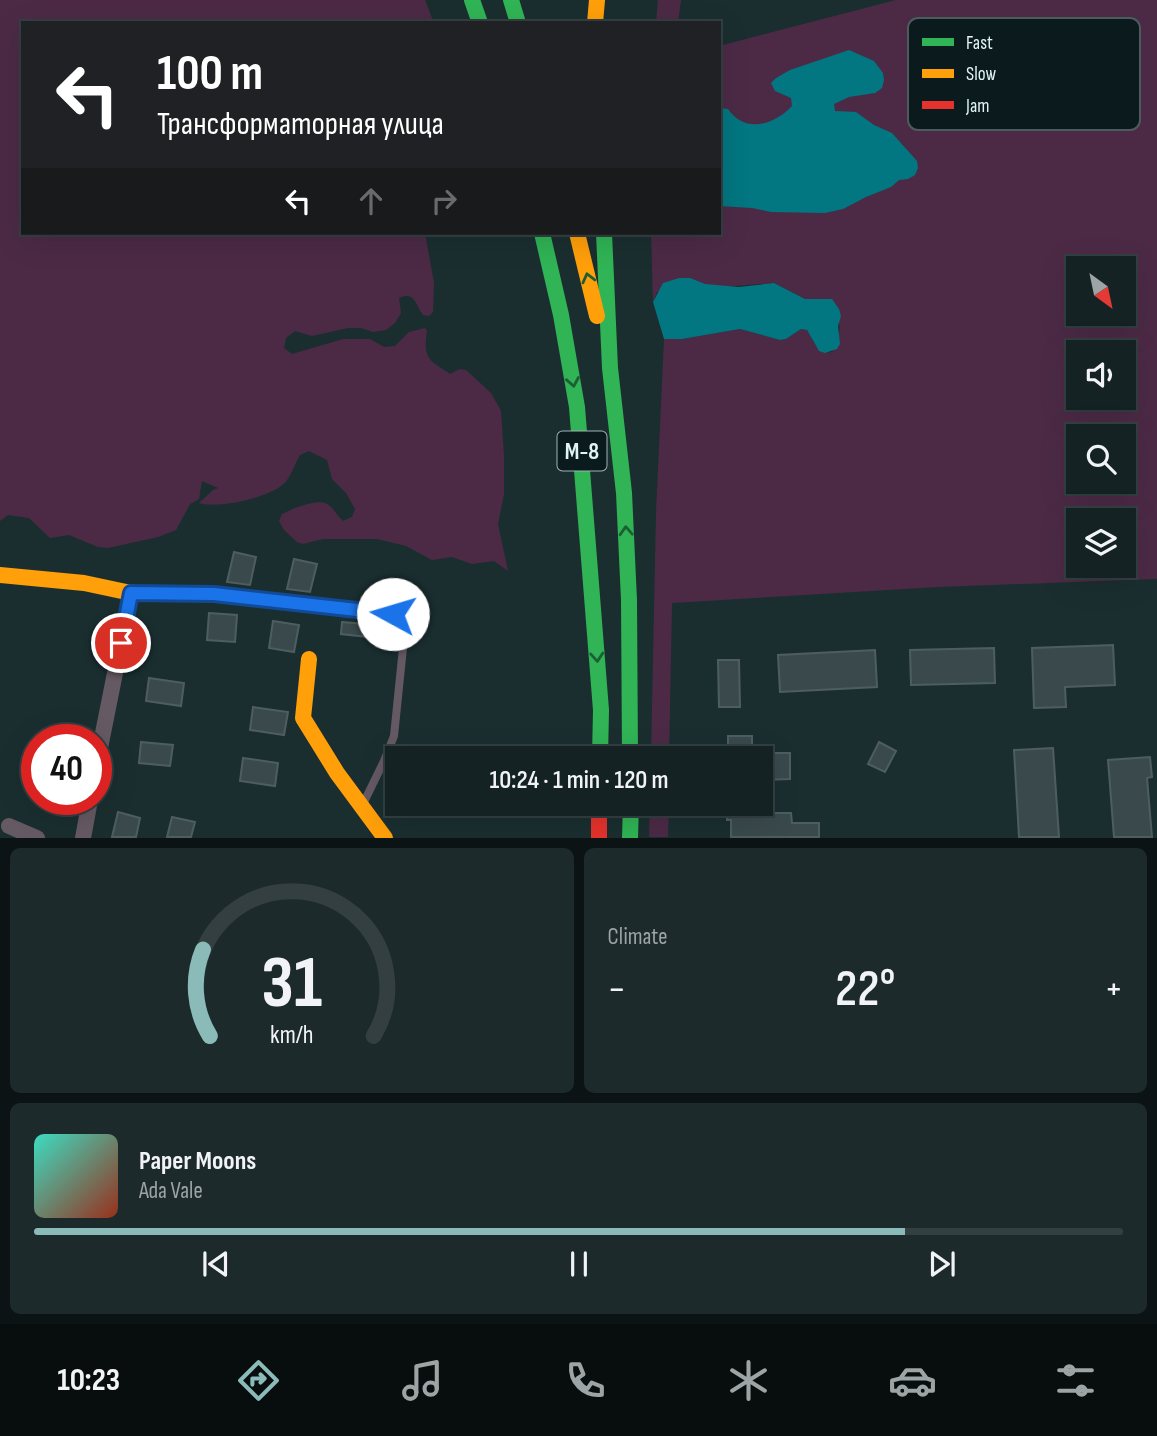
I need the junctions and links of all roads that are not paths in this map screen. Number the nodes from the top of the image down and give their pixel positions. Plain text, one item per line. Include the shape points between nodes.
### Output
1 (472, 0) edge
2 (511, 0) edge
3 (597, 0) edge
4 (479, 21) edge
5 (517, 21) edge
6 (595, 21) edge
7 (542, 235) edge
8 (577, 235) edge
9 (604, 235) edge
10 (610, 368) junction
11 (0, 575) edge
12 (131, 593) junction
13 (393, 614) joint
14 (309, 659) dead end
15 (105, 724) edge
16 (600, 746) edge
17 (630, 746) edge
18 (362, 806) junction
19 (87, 815) edge
20 (599, 816) edge
21 (631, 816) edge
22 (9, 827) dead end
23 (37, 838) edge
24 (83, 838) edge
25 (385, 838) edge
26 (599, 838) edge
27 (630, 838) edge

1 - 4 main road
2 - 5 main road
3 - 6 main road
7 -> 16 main road, М-8 via 577,407 596,629
10 -> 8 main road, М-8
9 - 10 main road
17 -> 10 main road, М-8 via 625,507
11 - 12 main road via 84,583
12 - 13 main road via 214,594
12 - 15 street
13 - 18 lane via 404,638 394,736
14 - 18 main road via 303,718
18 - 25 main road
19 - 24 street
20 - 26 main road
21 - 27 main road
22 - 23 street

